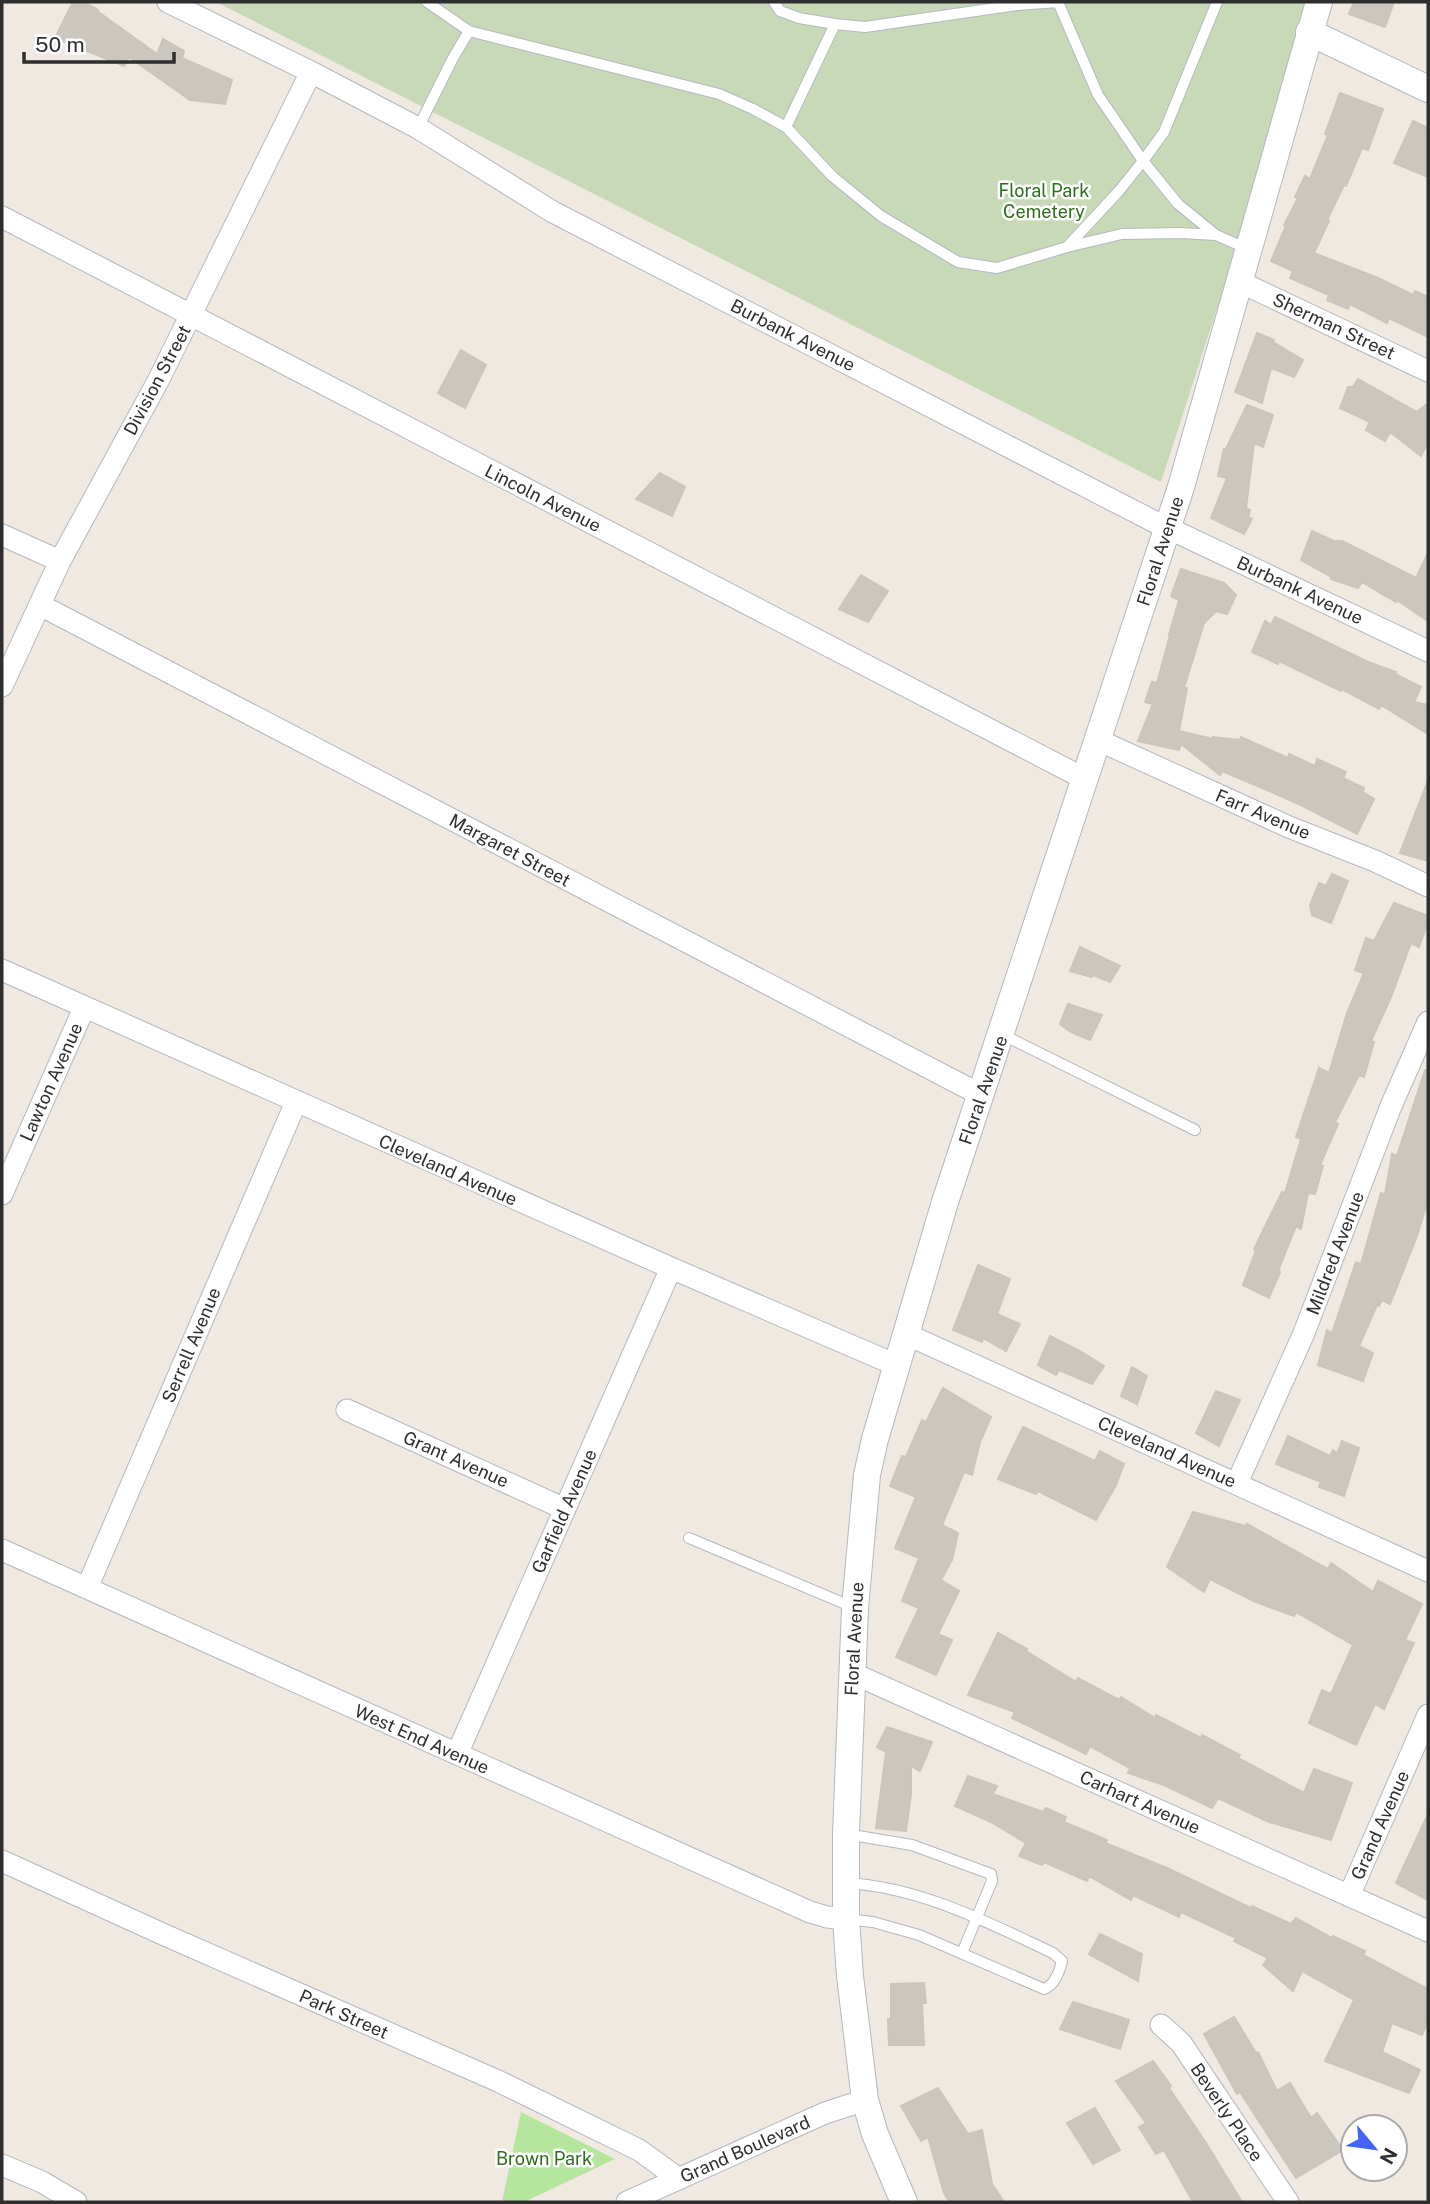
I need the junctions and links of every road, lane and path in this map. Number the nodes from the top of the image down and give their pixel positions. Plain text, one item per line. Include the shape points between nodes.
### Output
1 (168, 2) edge
2 (427, 2) edge
3 (774, 2) edge
4 (1058, 2) edge
5 (1217, 2) edge
6 (1319, 2) edge
7 (835, 24) junction
8 (469, 31) junction
9 (1309, 33) junction
10 (311, 72) junction
11 (1428, 89) edge
12 (786, 127) junction
13 (418, 128) junction
14 (1143, 161) junction
15 (2, 217) edge
16 (1216, 235) junction
17 (1067, 247) junction
18 (1249, 250) junction
19 (1240, 282) junction
20 (191, 315) junction
21 (1428, 370) edge
22 (1168, 528) junction
23 (2, 535) edge
24 (60, 561) junction
25 (40, 605) junction
26 (1428, 651) edge
27 (2, 686) edge
28 (1098, 740) junction
29 (1085, 779) junction
30 (1428, 886) edge
31 (2, 970) edge
32 (84, 1008) junction
33 (1428, 1022) edge
34 (1001, 1034) junction
35 (981, 1095) junction
36 (296, 1102) junction
37 (1195, 1130) dead end
38 (2, 1194) edge
39 (671, 1268) junction
40 (906, 1334) junction
41 (896, 1366) junction
42 (347, 1410) dead end
43 (1237, 1483) junction
44 (565, 1509) junction
45 (689, 1538) dead end
46 (2, 1550) edge
47 (1428, 1571) edge
48 (87, 1588) junction
49 (855, 1608) junction
50 (852, 1673) junction
51 (1428, 1715) edge
52 (457, 1754) junction
53 (846, 1834) junction
54 (2, 1861) edge
55 (846, 1883) junction
56 (1349, 1896) junction
57 (976, 1918) junction
58 (846, 1919) junction
59 (1428, 1931) edge
60 (962, 1953) junction
61 (1161, 2025) dead end
62 (864, 2101) junction
63 (2, 2165) edge
64 (679, 2179) junction
65 (656, 2196) edge
66 (76, 2202) edge
67 (627, 2202) edge
68 (904, 2202) edge
69 (1288, 2202) edge

1 - 10 street, Burbank Avenue
2 - 8 lane
3 - 7 lane via 780,11 799,18
4 - 7 lane via 865,27
4 - 14 lane via 1098,95
5 - 14 lane via 1164,132
6 - 9 street, Floral Avenue
7 - 12 lane
8 - 12 lane via 719,94
8 - 13 lane
9 - 11 street
9 - 18 street, Floral Avenue
10 - 13 street, Burbank Avenue
10 - 20 street, Division Street
12 - 17 lane via 832,176 881,216 958,262 997,268
13 - 22 street, Burbank Avenue via 553,212
14 - 16 lane via 1178,204
14 - 17 lane
15 - 20 street, Lincoln Avenue
16 - 17 lane via 1122,234
16 - 18 lane
18 - 19 street, Floral Avenue
19 - 21 street, Sherman Street
19 - 22 street, Floral Avenue
20 - 24 street, Division Street
20 - 29 street, Lincoln Avenue
22 - 26 street, Burbank Avenue
22 - 28 street, Floral Avenue
23 - 24 street
24 - 25 street, Division Street
25 - 27 street, Division Street
25 - 35 street, Margaret Street
28 - 29 street, Floral Avenue
28 - 30 street, Farr Avenue
29 - 34 street, Floral Avenue
31 - 32 street, Cleveland Avenue
32 - 36 street, Cleveland Avenue
32 - 38 street, Lawton Avenue
33 - 43 street, Mildred Avenue via 1304,1333
34 - 35 street, Floral Avenue
34 - 37 lane
35 - 40 street, Floral Avenue
36 - 39 street, Cleveland Avenue
36 - 48 street, Serrell Avenue
39 - 41 street, Cleveland Avenue
39 - 44 street, Garfield Avenue
40 - 41 street, Floral Avenue
40 - 43 street, Cleveland Avenue
41 - 49 street, Floral Avenue via 867,1475
42 - 44 street, Grant Avenue
43 - 47 street, Cleveland Avenue
44 - 52 street, Garfield Avenue
45 - 49 lane
46 - 48 street, West End Avenue
48 - 52 street, West End Avenue
49 - 50 street, Floral Avenue
50 - 53 street, Floral Avenue
50 - 56 street, Carhart Avenue
51 - 56 street, Grand Avenue
52 - 58 street, West End Avenue via 810,1912
53 - 55 street, Floral Avenue
53 - 57 lane via 912,1845 991,1874
54 - 64 street, Park Street via 498,2081 639,2150
55 - 57 lane via 920,1896
55 - 58 street, Floral Avenue
56 - 59 street, Carhart Avenue
57 - 60 lane
57 - 60 lane via 1053,1953 1060,1957 1061,1966 1044,1989
58 - 60 lane via 919,1935
58 - 62 street, Floral Avenue
61 - 69 street, Beverly Place via 1181,2043
62 - 64 street, Grand Boulevard via 825,2113
62 - 68 street, Floral Avenue
63 - 66 street
64 - 65 street, Grand Boulevard
65 - 67 street, Grand Boulevard

